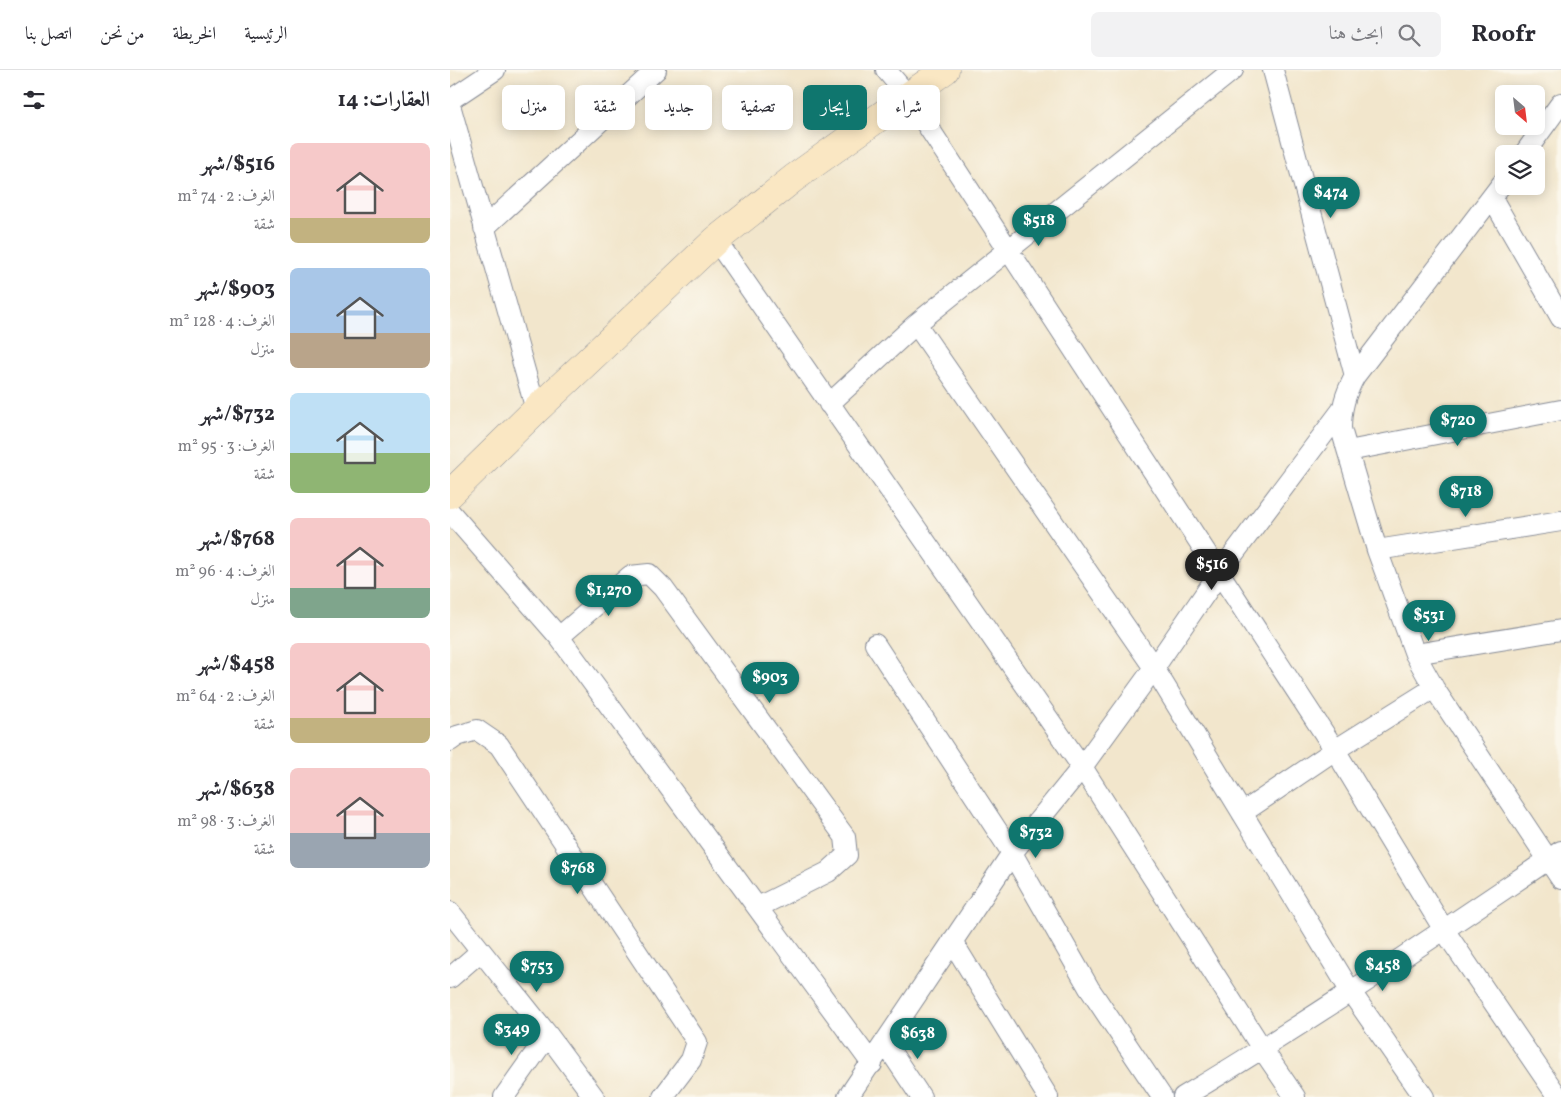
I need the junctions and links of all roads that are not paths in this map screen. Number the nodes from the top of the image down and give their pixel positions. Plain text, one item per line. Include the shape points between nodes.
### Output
1 (495, 70) edge
2 (656, 70) edge
3 (886, 70) edge
4 (945, 70) edge
5 (1233, 70) edge
6 (1273, 70) edge
7 (899, 85) edge
8 (924, 85) edge
9 (450, 100) edge
10 (1561, 103) edge
11 (450, 106) edge
12 (877, 118) edge
13 (930, 130) edge
14 (1531, 145) edge
15 (1495, 194) edge
16 (1492, 198) junction
17 (484, 228) junction
18 (716, 240) junction
19 (1009, 249) junction
20 (1561, 318) edge
21 (916, 324) junction
22 (1355, 376) junction
23 (828, 404) junction
24 (536, 410) junction
25 (1561, 410) edge
26 (1341, 411) junction
27 (1348, 451) junction
28 (450, 494) edge
29 (450, 512) edge
30 (1561, 521) edge
31 (1377, 550) junction
32 (1220, 572) junction
33 (1561, 630) edge
34 (559, 637) junction
35 (875, 644) dead end
36 (1415, 654) junction
37 (1154, 668) junction
38 (1434, 688) junction
39 (450, 741) edge
40 (1335, 750) junction
41 (1082, 767) junction
42 (1242, 813) junction
43 (1012, 853) junction
44 (1555, 856) edge
45 (1561, 879) edge
46 (758, 907) junction
47 (450, 912) edge
48 (1444, 930) junction
49 (952, 941) junction
50 (481, 951) junction
51 (450, 978) edge
52 (1351, 992) junction
53 (548, 1035) junction
54 (886, 1043) junction
55 (1263, 1050) junction
56 (872, 1064) junction
57 (504, 1097) edge
58 (594, 1097) edge
59 (663, 1097) edge
60 (848, 1097) edge
61 (921, 1097) edge
62 (1048, 1097) edge
63 (1162, 1097) edge
64 (1183, 1097) edge
65 (1295, 1097) edge
66 (1424, 1097) edge
67 (1558, 1097) edge

1 - 9 street
2 - 17 street
3 - 7 street
4 - 8 main road
5 - 19 street
6 - 22 street
10 - 14 street
11 - 17 street
12 - 18 main road
13 - 19 street
15 - 16 street
16 - 20 street
16 - 22 street
17 - 24 street
18 - 23 street
18 - 24 main road
19 - 21 street
19 - 32 street
21 - 23 street
21 - 37 street
22 - 26 street
23 - 41 street
24 - 28 main road
25 - 27 street
26 - 27 street via 1341,429
26 - 32 street
27 - 31 street
29 - 34 street
30 - 31 street
31 - 36 street
32 - 37 street
32 - 40 street
33 - 36 street
34 - 46 street
34 - 46 street via 630,576 649,574 663,588 845,837 847,855 828,872
35 - 43 street
36 - 38 street
37 - 41 street
37 - 42 street
38 - 40 street
38 - 44 street
39 - 59 street via 477,730 499,745 697,1042 691,1060
40 - 42 street
40 - 48 street
41 - 43 street
41 - 55 street
42 - 52 street
43 - 49 street
43 - 63 street via 1089,988
44 - 45 street
44 - 48 street
46 - 56 street
47 - 50 street
48 - 52 street
48 - 67 street
49 - 54 street
49 - 62 street
50 - 51 street
50 - 53 street
52 - 55 street
52 - 66 street
53 - 57 street
53 - 58 street
54 - 56 street
54 - 61 street
55 - 64 street
55 - 65 street
56 - 60 street

